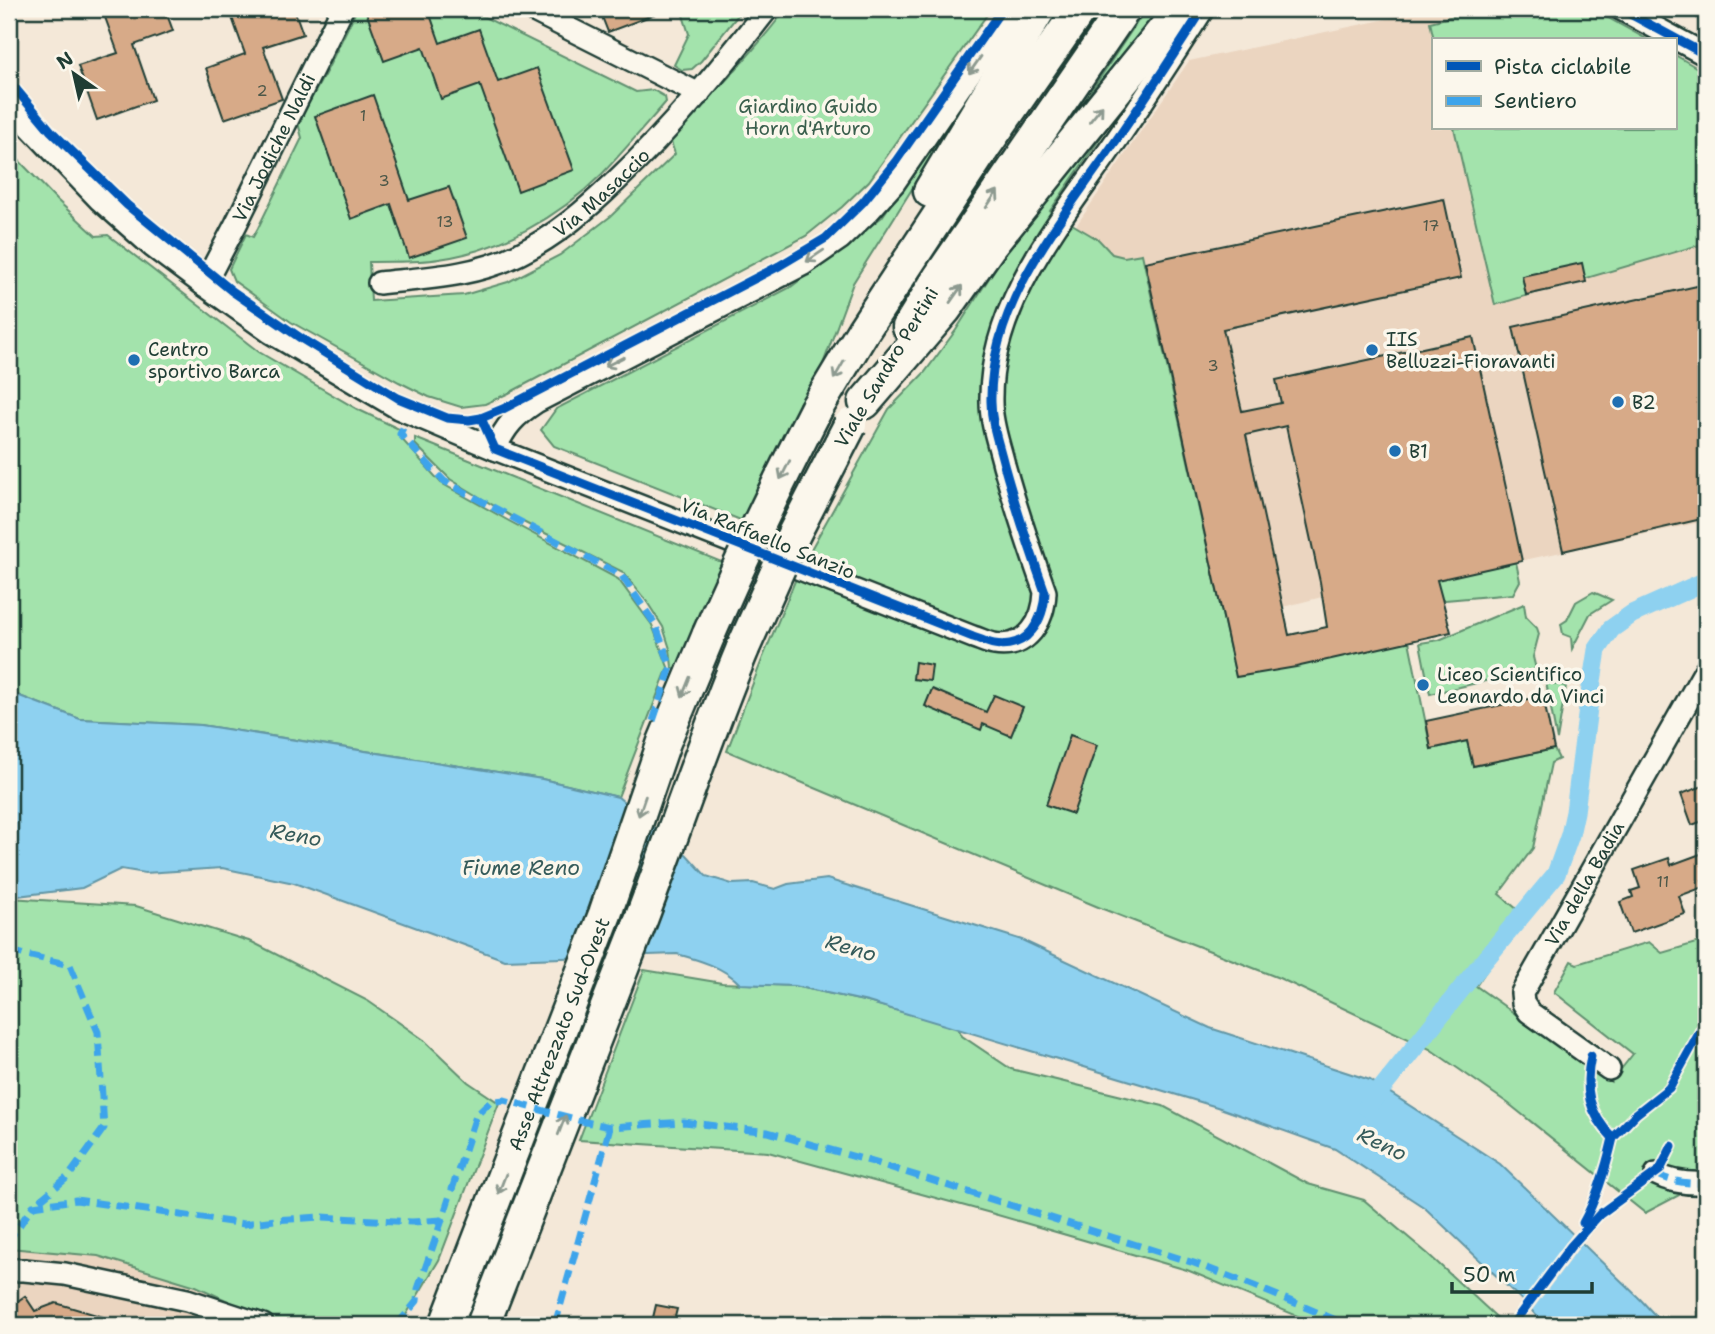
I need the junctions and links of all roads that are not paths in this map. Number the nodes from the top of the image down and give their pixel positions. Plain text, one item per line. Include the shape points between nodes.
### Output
1 (342, 9) edge
2 (530, 9) edge
3 (767, 9) edge
4 (1014, 9) edge
5 (1039, 9) edge
6 (1080, 9) edge
7 (1124, 9) edge
8 (1181, 9) edge
9 (1203, 9) edge
10 (1621, 9) edge
11 (1675, 38) edge
12 (1676, 39) edge
13 (1706, 55) edge
14 (699, 94) junction
15 (9, 105) edge
16 (379, 282) dead end
17 (204, 285) junction
18 (863, 331) junction
19 (858, 413) junction
20 (495, 449) junction
21 (1706, 669) edge
22 (664, 742) joint
23 (702, 754) joint
24 (1609, 1069) dead end
25 (1656, 1174) dead end
26 (1706, 1183) edge
27 (9, 1270) edge
28 (263, 1325) edge
29 (446, 1325) edge
30 (483, 1325) edge

1 - 17 street, Via Jodiche Naldi
2 - 14 street
3 - 14 street, Via Masaccio
4 -> 20 street via 894,183 841,238 802,265 536,402 508,425
5 - 18 highway via 889,261
6 - 18 highway, Viale Sandro Pertini
19 -> 7 highway, Viale Sandro Pertini via 939,278
19 -> 8 highway
9 - 20 street, Via Raffaello Sanzio via 1025,274 996,349 991,380 993,426 1045,592 1041,615 1029,635 1005,645 973,637
10 - 11 street
12 - 13 street
14 - 16 street, Via Masaccio via 647,152 574,219 519,255 437,277
15 - 17 street, Via Raffaello Sanzio via 100,200
17 - 20 street, Via Raffaello Sanzio via 367,391
18 -> 22 highway, Viale Sandro Pertini, bridge via 816,409 757,527
19 - 23 highway, Viale Sandro Pertini, bridge via 794,534
21 - 24 street, Via della Badia via 1522,993 1529,1012
22 -> 29 highway, Asse Attrezzato Sud-Ovest via 605,914
30 -> 23 highway, Asse Attrezzato Sud-Ovest
25 - 26 street via 1687,1184
27 - 28 street via 65,1274 187,1300

